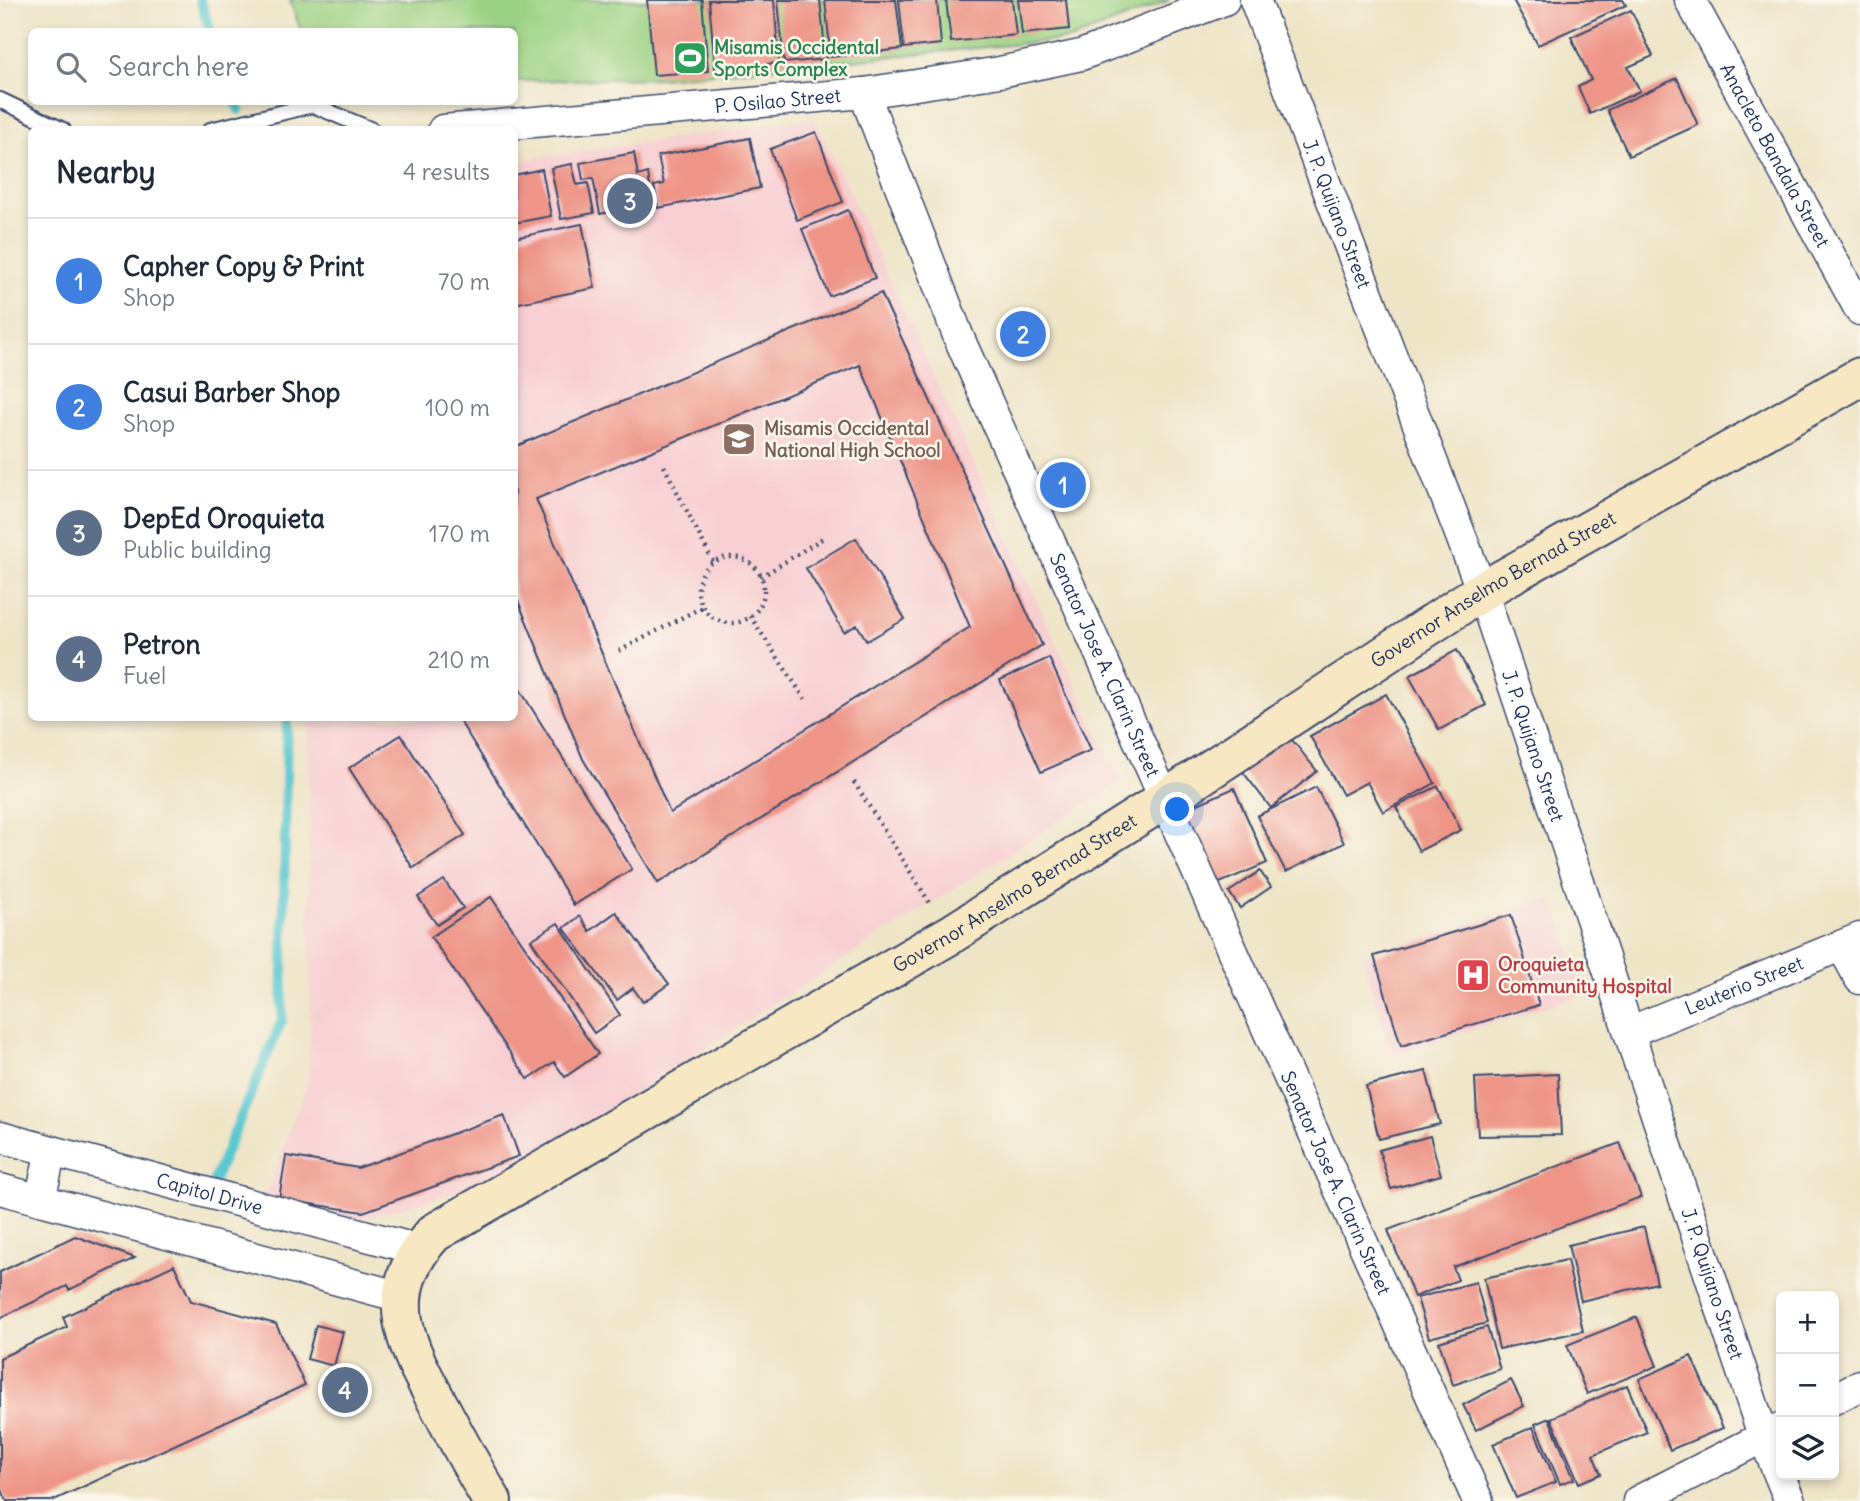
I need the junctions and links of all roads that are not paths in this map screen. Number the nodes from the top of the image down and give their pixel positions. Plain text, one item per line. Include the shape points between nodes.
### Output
1 (1224, 0) edge
2 (1255, 0) edge
3 (1690, 0) edge
4 (864, 93) junction
5 (0, 100) edge
6 (313, 105) edge
7 (313, 105) edge
8 (55, 126) edge
9 (226, 126) edge
10 (363, 126) edge
11 (489, 126) edge
12 (1860, 310) edge
13 (1860, 377) edge
14 (1482, 591) junction
15 (1167, 798) junction
16 (1851, 942) edge
17 (1860, 979) edge
18 (1629, 1032) junction
19 (0, 1137) edge
20 (51, 1151) junction
21 (0, 1189) edge
22 (40, 1200) junction
23 (419, 1250) junction
24 (401, 1297) junction
25 (1860, 1385) edge
26 (1839, 1396) edge
27 (1773, 1433) edge
28 (492, 1501) edge
29 (1478, 1501) edge
30 (1638, 1501) edge
31 (1790, 1501) edge

1 - 4 street, P. Osilao Street via 1081,55
2 - 14 street, J. P. Quijano Street
3 - 12 street, Anacleto Bandala Street
4 - 11 street, P. Osilao Street
4 - 15 street, Senator Jose A. Clarin Street via 959,338
5 - 8 lane
6 - 9 lane
7 - 10 lane
13 - 14 main road, Governor Anselmo Bernad Street
14 - 15 main road, Governor Anselmo Bernad Street
14 - 18 street, J. P. Quijano Street
15 - 23 main road, Governor Anselmo Bernad Street via 950,935 453,1220
15 - 29 street, Senator Jose A. Clarin Street
16 - 17 street
16 - 18 street, Leuterio Street
18 - 27 street, J. P. Quijano Street
19 - 20 street, Capitol Drive
20 - 22 street
20 - 23 street, Capitol Drive
21 - 22 street
22 - 24 street
23 - 24 main road
24 - 28 main road via 401,1319 411,1352
25 - 26 street
27 - 30 street
27 - 31 street, J. P. Quijano Street

